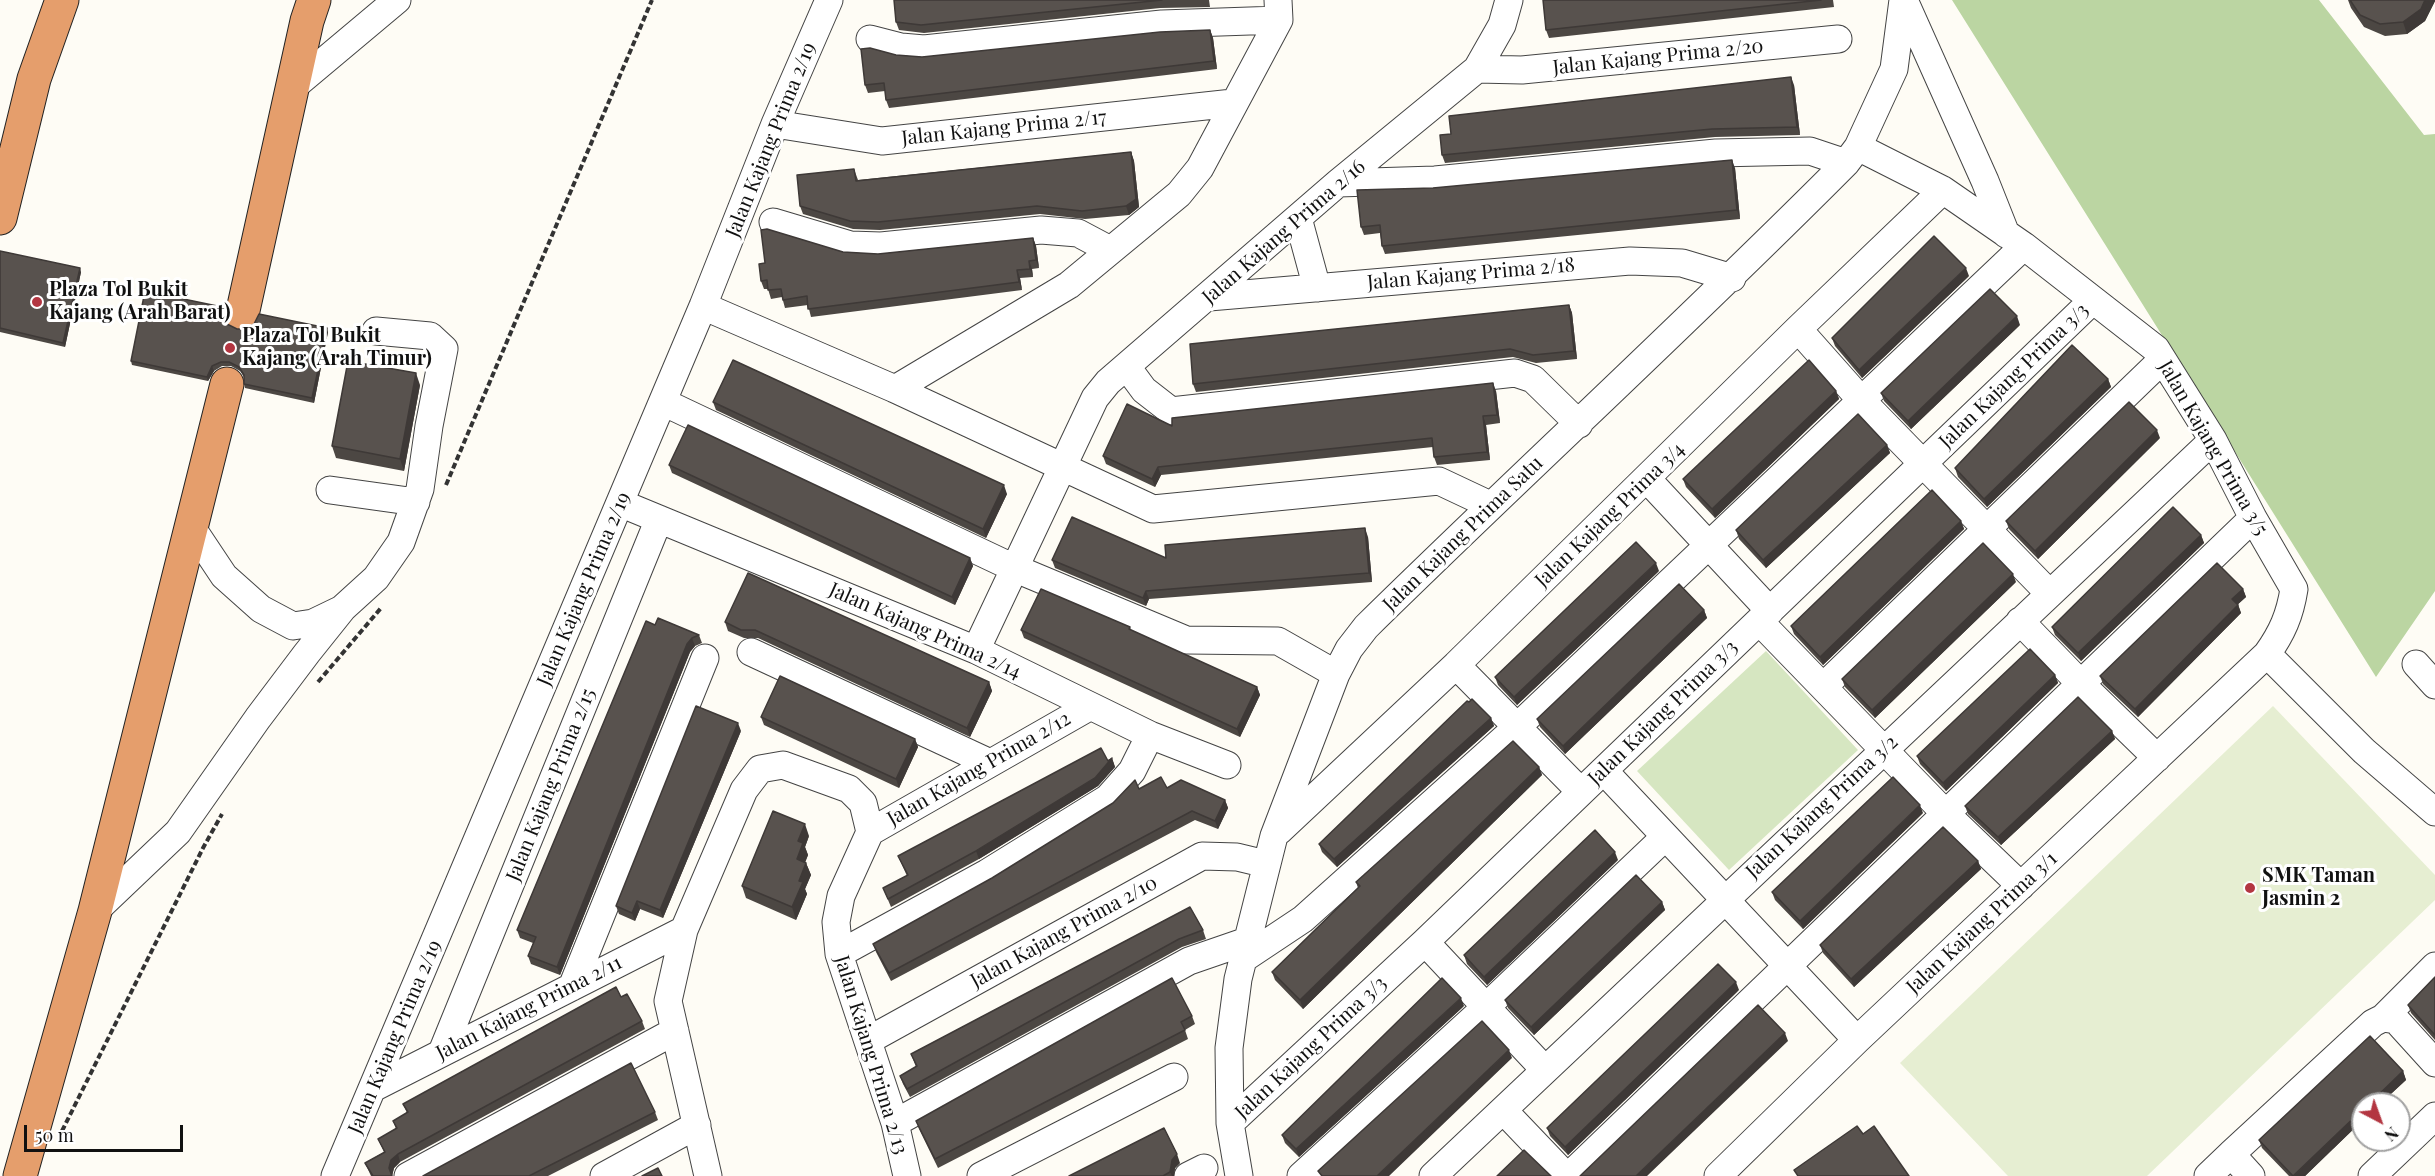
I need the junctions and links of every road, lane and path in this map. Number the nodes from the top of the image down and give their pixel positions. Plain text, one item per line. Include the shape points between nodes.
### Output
1 (62, 0) edge
2 (314, 0) edge
3 (397, 0) edge
4 (829, 0) edge
5 (1509, 0) edge
6 (1904, 0) edge
7 (1278, 10) edge
8 (870, 39) dead end
9 (1838, 39) dead end
10 (1477, 69) junction
11 (292, 88) junction
12 (1233, 103) junction
13 (775, 124) junction
14 (1852, 155) junction
15 (1338, 183) junction
16 (1943, 190) junction
17 (0, 218) edge
18 (1298, 218) junction
19 (773, 222) dead end
20 (2015, 240) junction
21 (1110, 250) junction
22 (1732, 278) junction
23 (1317, 288) junction
24 (1209, 297) junction
25 (2094, 300) junction
26 (703, 306) junction
27 (242, 315) dead end
28 (1798, 329) junction
29 (376, 331) dead end
30 (2162, 360) junction
31 (1126, 367) junction
32 (227, 384) dead end
33 (895, 389) junction
34 (1862, 400) junction
35 (663, 402) junction
36 (1580, 424) junction
37 (2213, 440) junction
38 (1923, 464) junction
39 (1063, 468) junction
40 (1647, 479) junction
41 (330, 490) dead end
42 (416, 502) junction
43 (620, 503) junction
44 (1490, 506) junction
45 (2253, 518) junction
46 (659, 519) junction
47 (192, 528) junction
48 (1987, 530) junction
49 (1708, 544) junction
50 (1014, 568) junction
51 (2049, 593) junction
52 (343, 608) junction
53 (1764, 616) junction
54 (2020, 621) junction
55 (976, 650) junction
56 (751, 652) dead end
57 (705, 658) dead end
58 (2258, 663) junction
59 (2416, 664) dead end
60 (1456, 665) junction
61 (1336, 675) junction
62 (2081, 684) junction
63 (2435, 686) edge
64 (1823, 687) junction
65 (1089, 707) junction
66 (1516, 728) junction
67 (1150, 735) junction
68 (1884, 749) junction
69 (2157, 758) junction
70 (990, 763) junction
71 (1227, 765) dead end
72 (1604, 771) junction
73 (1581, 792) junction
74 (2435, 812) edge
75 (1946, 814) junction
76 (870, 832) junction
77 (1274, 836) junction
78 (1665, 837) junction
79 (1266, 864) junction
80 (2021, 886) junction
81 (1724, 900) junction
82 (95, 911) junction
83 (684, 930) junction
84 (1425, 942) junction
85 (1245, 950) junction
86 (839, 954) junction
87 (1787, 966) junction
88 (2435, 966) edge
89 (572, 987) junction
90 (1485, 1008) junction
91 (2383, 1018) junction
92 (675, 1031) junction
93 (869, 1040) junction
94 (1857, 1040) junction
95 (442, 1052) junction
96 (2435, 1063) edge
97 (1545, 1070) junction
98 (1174, 1077) dead end
99 (375, 1087) junction
100 (1503, 1110) junction
101 (2435, 1116) edge
102 (895, 1123) junction
103 (1230, 1123) junction
104 (697, 1125) junction
105 (2231, 1154) junction
106 (20, 1176) edge
107 (335, 1176) edge
108 (408, 1176) edge
109 (604, 1176) edge
110 (708, 1176) edge
111 (907, 1176) edge
112 (981, 1176) edge
113 (1239, 1176) edge
114 (1301, 1176) edge
115 (1433, 1176) edge
116 (1568, 1176) edge
117 (1718, 1176) edge
118 (2208, 1176) edge
119 (2251, 1176) edge
120 (2372, 1176) edge

1 - 17 highway via 34,79
2 - 11 highway
3 - 11 street
4 - 13 street, Jalan Kajang Prima 2/19
5 - 10 street, Jalan Kajang Prima 2/16 via 1502,25
6 - 14 street, Jalan Kajang Prima Satu via 1894,69
6 - 20 street
7 - 8 street via 924,49 901,48
7 - 12 street
9 - 10 street, Jalan Kajang Prima 2/20 via 1522,70
10 - 15 street, Jalan Kajang Prima 2/16
11 - 27 highway
12 - 13 street, Jalan Kajang Prima 2/17 via 882,141
12 - 21 street via 1200,168 1179,194
13 - 26 street, Jalan Kajang Prima 2/19
14 - 15 street, Jalan Kajang Prima 3/5 via 1810,151 1716,153 1435,180
14 - 16 street, Jalan Kajang Prima 3/5
14 - 22 street, Jalan Kajang Prima Satu
15 - 18 street, Jalan Kajang Prima 2/16
16 - 20 street, Jalan Kajang Prima 3/5
16 - 28 street, Jalan Kajang Prima 3/4
18 - 23 street
18 - 24 street, Jalan Kajang Prima 2/16
19 - 21 street via 850,245 881,246 1041,230 1078,233
20 - 25 street, Jalan Kajang Prima 3/5
20 - 34 street
21 - 33 street via 1069,285
22 - 23 street, Jalan Kajang Prima 2/18 via 1682,262 1630,261
22 - 36 street, Jalan Kajang Prima Satu
23 - 24 street, Jalan Kajang Prima 2/18
24 - 31 street, Jalan Kajang Prima 2/16
25 - 30 street, Jalan Kajang Prima 3/5 via 2156,349
25 - 38 street, Jalan Kajang Prima 3/3
26 - 33 street
26 - 35 street, Jalan Kajang Prima 2/19
28 - 34 street
28 - 40 street, Jalan Kajang Prima 3/4
29 - 42 street via 430,336 444,349
30 - 37 street, Jalan Kajang Prima 3/5
30 - 48 street
31 - 36 street via 1144,390 1171,411 1515,373 1533,379
31 - 39 street, Jalan Kajang Prima 2/16 via 1095,398
32 - 47 highway
33 - 39 street
34 - 38 street
34 - 49 street
35 - 43 street, Jalan Kajang Prima 2/19
35 - 50 street
36 - 44 street, Jalan Kajang Prima Satu
37 - 45 street, Jalan Kajang Prima 3/5
37 - 51 street, Jalan Kajang Prima 3/2
38 - 48 street
38 - 53 street, Jalan Kajang Prima 3/3
39 - 44 street via 1153,509 1439,481
39 - 50 street, Jalan Kajang Prima 2/16
40 - 49 street
40 - 60 street, Jalan Kajang Prima 3/4
41 - 42 street
42 - 52 street via 400,542 376,578
43 - 46 street, Jalan Kajang Prima 2/14
43 - 99 street, Jalan Kajang Prima 2/19
44 - 61 street, Jalan Kajang Prima Satu via 1366,627
45 - 58 street, Jalan Kajang Prima 3/5 via 2294,589 2281,635
45 - 62 street
46 - 55 street, Jalan Kajang Prima 2/14
46 - 95 street, Jalan Kajang Prima 2/15
47 - 52 street via 224,576 261,609 293,626 313,623
47 - 82 highway
48 - 51 street
48 - 64 street
49 - 53 street
49 - 66 street
50 - 55 street, Jalan Kajang Prima 2/16
50 - 61 street via 1186,640 1278,640
51 - 54 street, Jalan Kajang Prima 3/2
52 - 82 street via 258,718 178,832
53 - 64 street
53 - 72 street, Jalan Kajang Prima 3/3
54 - 62 street
54 - 68 street, Jalan Kajang Prima 3/2
55 - 65 street, Jalan Kajang Prima 2/14
56 - 70 street
57 - 89 street
58 - 69 street, Jalan Kajang Prima 3/1
58 - 74 street
59 - 63 street
60 - 66 street
60 - 77 street, Jalan Kajang Prima 3/4
61 - 77 street, Jalan Kajang Prima Satu
62 - 69 street
62 - 75 street
64 - 68 street
65 - 67 street, Jalan Kajang Prima 2/14
65 - 70 street, Jalan Kajang Prima 2/12
66 - 73 street
66 - 85 street via 1303,919
67 - 71 street, Jalan Kajang Prima 2/14
67 - 86 street via 1132,771 1108,798 987,873
68 - 75 street
68 - 81 street, Jalan Kajang Prima 3/2
69 - 80 street, Jalan Kajang Prima 3/1
70 - 76 street, Jalan Kajang Prima 2/12
72 - 73 street, Jalan Kajang Prima 3/3
72 - 78 street
73 - 84 street, Jalan Kajang Prima 3/3
75 - 80 street
75 - 87 street
76 - 83 street via 863,803 849,789 783,765 760,769 744,790
76 - 86 street, Jalan Kajang Prima 2/13 via 841,896 836,922
77 - 79 street, Jalan Kajang Prima Satu
78 - 81 street
78 - 90 street
79 - 85 street, Jalan Kajang Prima Satu
79 - 93 street, Jalan Kajang Prima 2/10 via 1237,857 1202,856
80 - 94 street, Jalan Kajang Prima 3/1
81 - 87 street
81 - 97 street, Jalan Kajang Prima 3/2
82 - 106 highway
83 - 89 street, Jalan Kajang Prima 2/11
83 - 92 street via 668,1001
84 - 90 street
84 - 103 street, Jalan Kajang Prima 3/3
85 - 102 street via 1189,962
85 - 103 street, Jalan Kajang Prima Satu via 1229,1048
86 - 93 street, Jalan Kajang Prima 2/13
87 - 94 street
87 - 116 street
88 - 91 street
89 - 95 street, Jalan Kajang Prima 2/11
90 - 97 street
90 - 114 street
91 - 96 street via 2396,1020
91 - 105 street
92 - 104 street
92 - 108 street
93 - 102 street, Jalan Kajang Prima 2/13
94 - 117 street, Jalan Kajang Prima 3/1
95 - 99 street, Jalan Kajang Prima 2/11
97 - 100 street, Jalan Kajang Prima 3/2
98 - 112 street
99 - 107 street, Jalan Kajang Prima 2/19
100 - 115 street, Jalan Kajang Prima 3/2
100 - 116 street
101 - 120 street
102 - 111 street, Jalan Kajang Prima 2/13
103 - 113 street, Jalan Kajang Prima Satu
104 - 109 street
104 - 110 street
105 - 118 street
105 - 119 street

